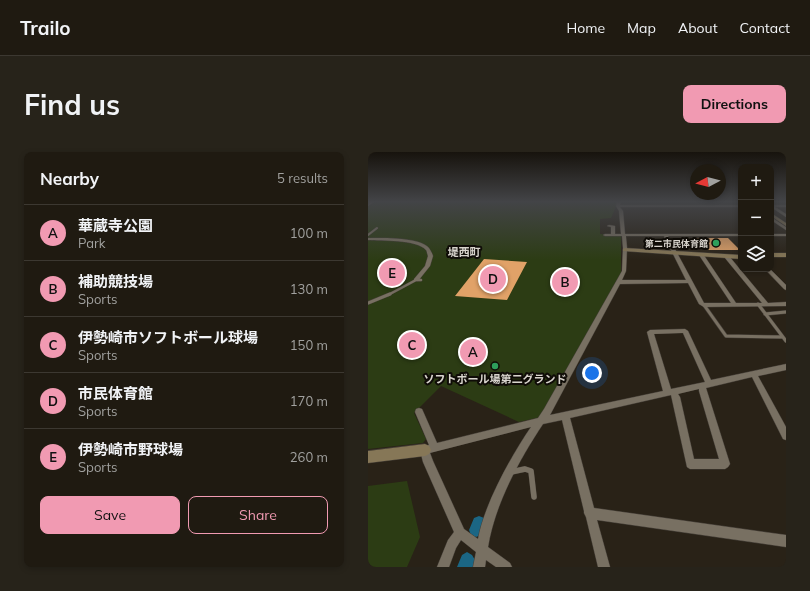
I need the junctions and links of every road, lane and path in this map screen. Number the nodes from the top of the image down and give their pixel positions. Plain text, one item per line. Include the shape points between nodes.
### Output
1 (622, 221) edge
2 (609, 226) dead end
3 (377, 228) dead end
4 (368, 233) edge
5 (605, 235) dead end
6 (613, 235) junction
7 (624, 235) junction
8 (665, 235) junction
9 (735, 235) joint
10 (774, 235) edge
11 (786, 235) edge
12 (738, 238) edge
13 (368, 239) edge
14 (625, 249) junction
15 (675, 253) junction
16 (701, 255) junction
17 (738, 256) edge
18 (738, 256) edge
19 (786, 256) edge
20 (727, 257) junction
21 (774, 257) edge
22 (770, 272) edge
23 (419, 280) joint
24 (690, 281) junction
25 (619, 282) junction
26 (786, 288) edge
27 (368, 303) edge
28 (758, 304) junction
29 (766, 304) junction
30 (786, 304) edge
31 (704, 305) junction
32 (735, 305) junction
33 (786, 312) edge
34 (765, 314) junction
35 (782, 337) junction
36 (786, 341) edge
37 (786, 367) edge
38 (754, 375) junction
39 (704, 384) junction
40 (670, 392) junction
41 (420, 412) dead end
42 (565, 416) junction
43 (540, 421) junction
44 (785, 433) edge
45 (430, 449) junction
46 (368, 457) edge
47 (510, 472) junction
48 (534, 497) dead end
49 (589, 513) junction
50 (460, 532) junction
51 (786, 541) edge
52 (482, 550) junction
53 (443, 567) edge
54 (479, 567) edge
55 (506, 567) edge
56 (604, 567) edge

1 - 7 street
2 - 6 street via 613,226
3 - 4 lane
5 - 6 street
6 - 7 street
7 - 8 street
7 - 14 street
8 - 9 street
8 - 15 street
9 - 12 street
10 - 11 street
13 - 23 street via 408,241 426,247 432,256
14 - 15 street
14 - 25 street via 624,271
15 - 16 street
15 - 17 street
15 - 24 street
16 - 20 street
16 - 32 street
18 - 20 street
19 - 21 street
20 - 29 street
22 - 26 street
23 - 27 lane via 394,294
24 - 25 street
24 - 31 street
25 - 43 street
28 - 29 street
28 - 32 street
28 - 34 lane
29 - 30 street
31 - 32 street
31 - 35 lane via 726,336
33 - 34 lane
34 - 35 lane
35 - 36 lane
37 - 38 street
38 - 39 street
38 - 44 street
39 - 40 street
39 - 40 street via 685,331 650,332
39 - 40 street via 703,390 725,464 690,464 676,397
40 - 42 street
41 - 45 street
42 - 43 street
42 - 49 street
43 - 45 street
43 - 47 street
45 - 46 street
45 - 50 street via 428,462
47 - 48 lane via 525,469 530,471
47 - 52 street via 496,501 485,532
49 - 51 street
49 - 56 street
50 - 52 street
50 - 53 street
52 - 54 street
52 - 55 street

